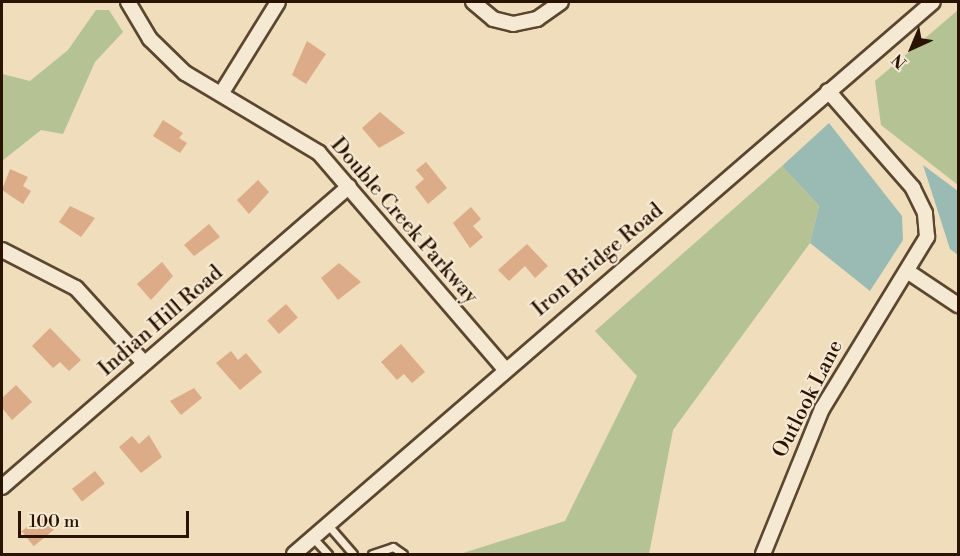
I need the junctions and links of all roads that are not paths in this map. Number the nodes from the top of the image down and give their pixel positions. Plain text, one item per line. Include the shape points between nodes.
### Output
1 (128, 2) edge
2 (278, 2) edge
3 (473, 2) edge
4 (561, 2) edge
5 (933, 2) edge
6 (828, 91) junction
7 (221, 94) junction
8 (349, 186) junction
9 (2, 250) edge
10 (910, 273) junction
11 (958, 305) edge
12 (144, 363) junction
13 (504, 368) junction
14 (2, 487) edge
15 (328, 525) junction
16 (313, 538) junction
17 (294, 555) edge
18 (328, 555) edge
19 (353, 555) edge
20 (372, 555) edge
21 (403, 555) edge
22 (763, 555) edge

1 - 7 street, Double Creek Parkway via 167,58
2 - 7 street
3 - 4 street via 493,19 513,24 537,19
5 - 6 street, Iron Bridge Road
6 - 10 street, Outlook Lane via 920,200 927,237
6 - 13 street, Iron Bridge Road
7 - 8 street, Double Creek Parkway via 306,143
8 - 12 street, Indian Hill Road
8 - 13 street, Double Creek Parkway
9 - 12 street via 76,288
10 - 11 street
10 - 22 street, Outlook Lane via 822,409
12 - 14 street, Indian Hill Road
13 - 15 street, Iron Bridge Road
15 - 16 street, Iron Bridge Road
15 - 19 lane
16 - 17 street, Iron Bridge Road
16 - 18 lane
20 - 21 lane via 393,547

